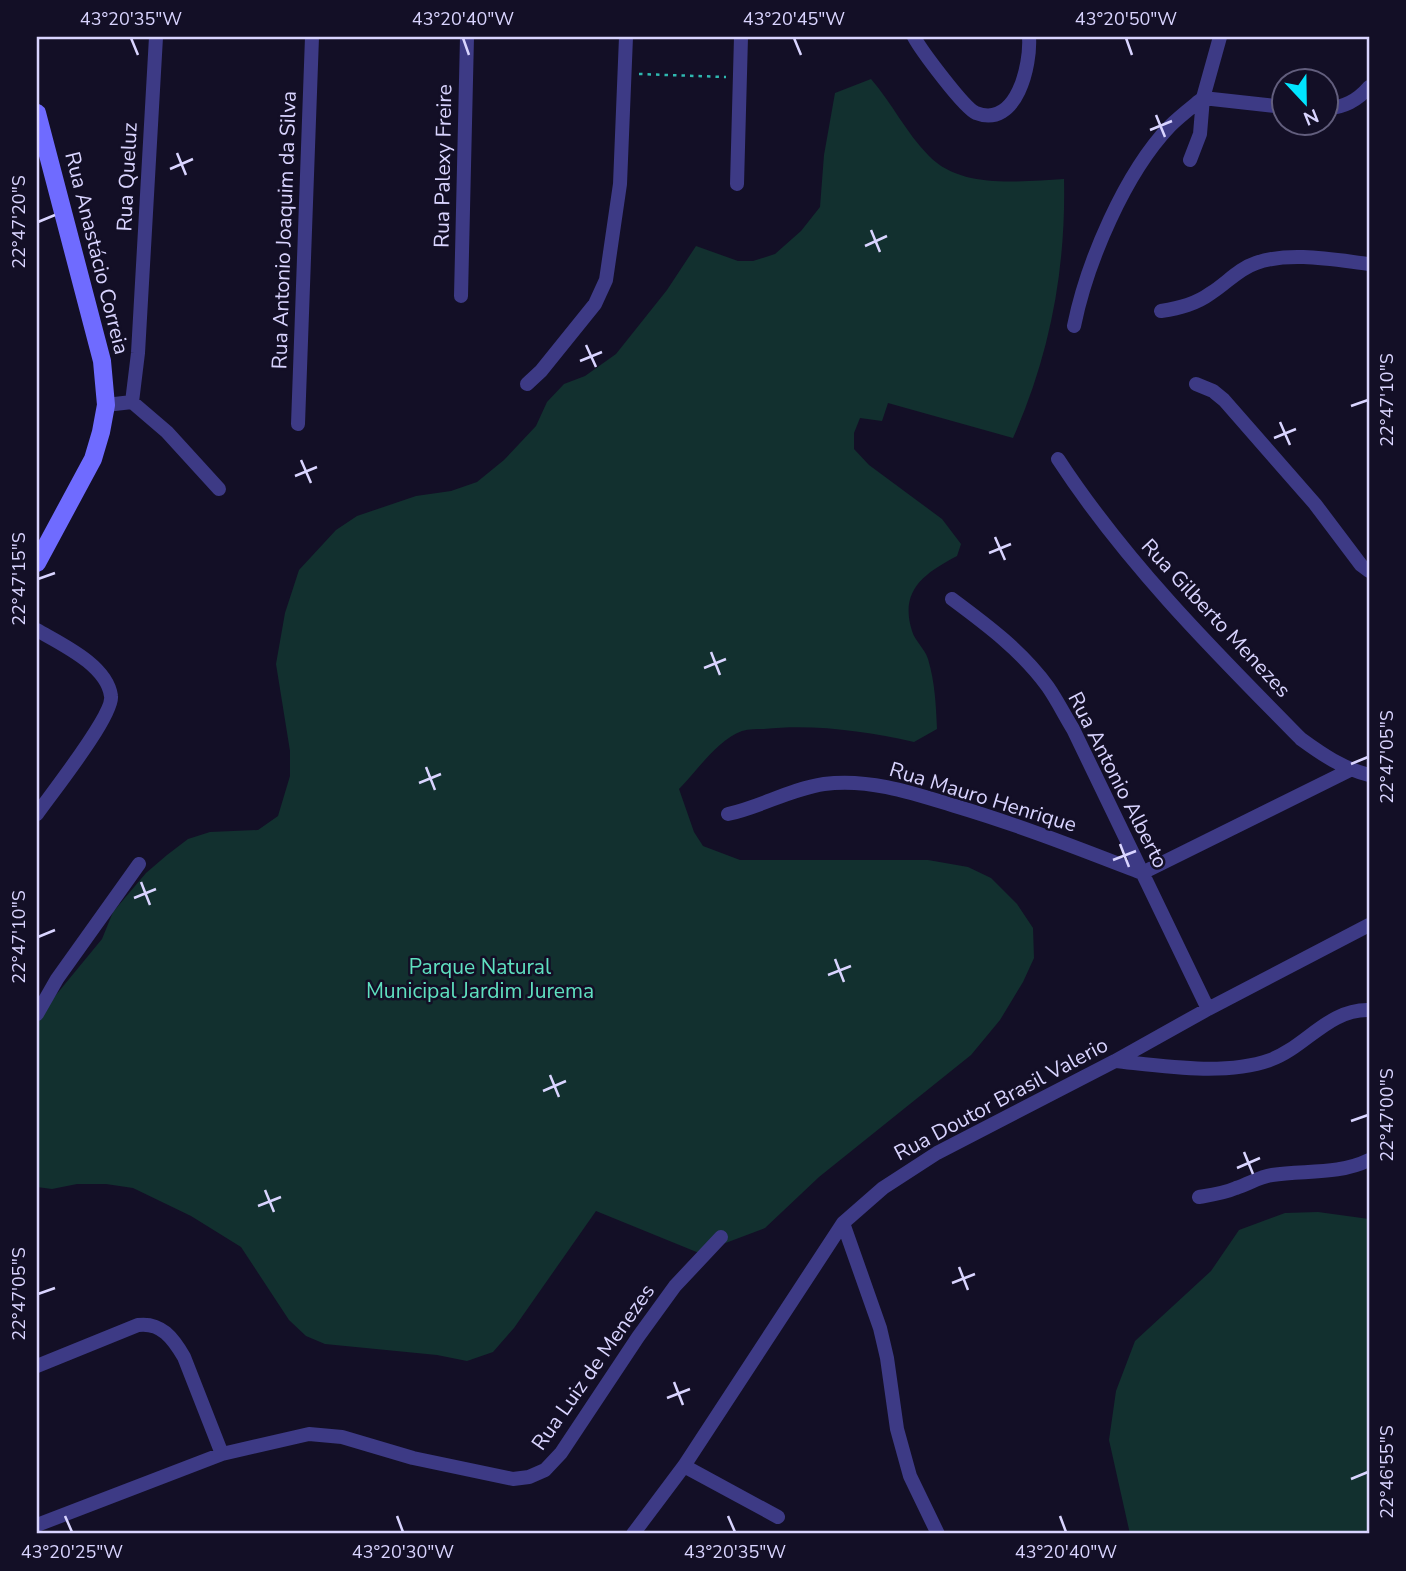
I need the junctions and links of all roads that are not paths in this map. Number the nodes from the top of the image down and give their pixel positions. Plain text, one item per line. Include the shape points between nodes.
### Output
1 (156, 37) edge
2 (312, 37) edge
3 (467, 37) edge
4 (626, 37) edge
5 (741, 37) edge
6 (914, 37) edge
7 (1029, 37) edge
8 (1220, 37) edge
9 (1369, 87) edge
10 (1203, 98) junction
11 (1270, 106) edge
12 (1340, 107) edge
13 (37, 113) edge
14 (1190, 160) dead end
15 (737, 184) dead end
16 (1369, 264) edge
17 (461, 296) dead end
18 (1161, 311) dead end
19 (1074, 326) dead end
20 (527, 384) dead end
21 (1196, 384) dead end
22 (132, 402) junction
23 (106, 405) junction
24 (298, 424) dead end
25 (1058, 459) dead end
26 (219, 489) dead end
27 (37, 563) edge
28 (1369, 572) edge
29 (952, 599) dead end
30 (37, 630) edge
31 (1350, 770) junction
32 (1369, 775) edge
33 (37, 814) edge
34 (727, 814) dead end
35 (139, 864) dead end
36 (1142, 873) junction
37 (1369, 925) edge
38 (1208, 1009) junction
39 (1369, 1010) edge
40 (37, 1014) edge
41 (1115, 1062) junction
42 (1369, 1160) edge
43 (1199, 1197) dead end
44 (843, 1223) junction
45 (721, 1237) dead end
46 (37, 1366) edge
47 (222, 1454) junction
48 (684, 1466) junction
49 (778, 1517) dead end
50 (37, 1525) edge
51 (634, 1534) edge
52 (938, 1534) edge

1 - 22 street, Rua Queluz
2 - 24 street, Rua Antonio Joaquim da Silva
3 - 17 street, Rua Palexy Freire
4 - 20 street via 620,184 606,280 595,304
5 - 15 street
6 - 7 street via 973,112 987,115 1001,112 1016,96 1025,78
8 - 10 street
9 - 12 street via 1360,98
10 - 11 street
10 - 14 street via 1200,134
10 - 19 street via 1169,127 1130,179 1088,272
13 - 23 main road, Rua Anastácio Correia via 102,361
16 - 18 street via 1290,258 1258,262 1197,302
21 - 28 street via 1224,400
22 - 23 street
22 - 26 street via 167,432
23 - 27 main road, Rua Anastácio Correia via 93,458
25 - 31 street, Rua Gilberto Menezes via 1144,575 1301,739
29 - 36 street, Rua Antonio Alberto via 996,632 1048,688 1073,729
30 - 33 street via 83,657 106,682 112,696 99,727
31 - 32 street, Rua Gilberto Menezes
31 - 36 street
34 - 36 street, Rua Mauro Henrique via 792,790 827,784 889,787 1008,822
35 - 40 street
36 - 38 street, Rua Antonio Alberto
37 - 38 street, Rua Doutor Brasil Valerio
38 - 41 street, Rua Doutor Brasil Valerio
39 - 41 street via 1346,1013 1325,1023 1290,1051 1252,1065
41 - 44 street, Rua Doutor Brasil Valerio via 937,1153 883,1188
42 - 43 street via 1315,1173 1272,1175
44 - 48 street, Rua Doutor Brasil Valerio
44 - 52 street via 880,1328 910,1476
45 - 47 street, Rua Luiz de Menezes via 675,1286 561,1452 545,1470 529,1477 500,1477 323,1434
46 - 47 street via 138,1325 159,1327 184,1357
47 - 50 street, Rua Luiz de Menezes
48 - 49 street
48 - 51 street, Rua Doutor Brasil Valerio

